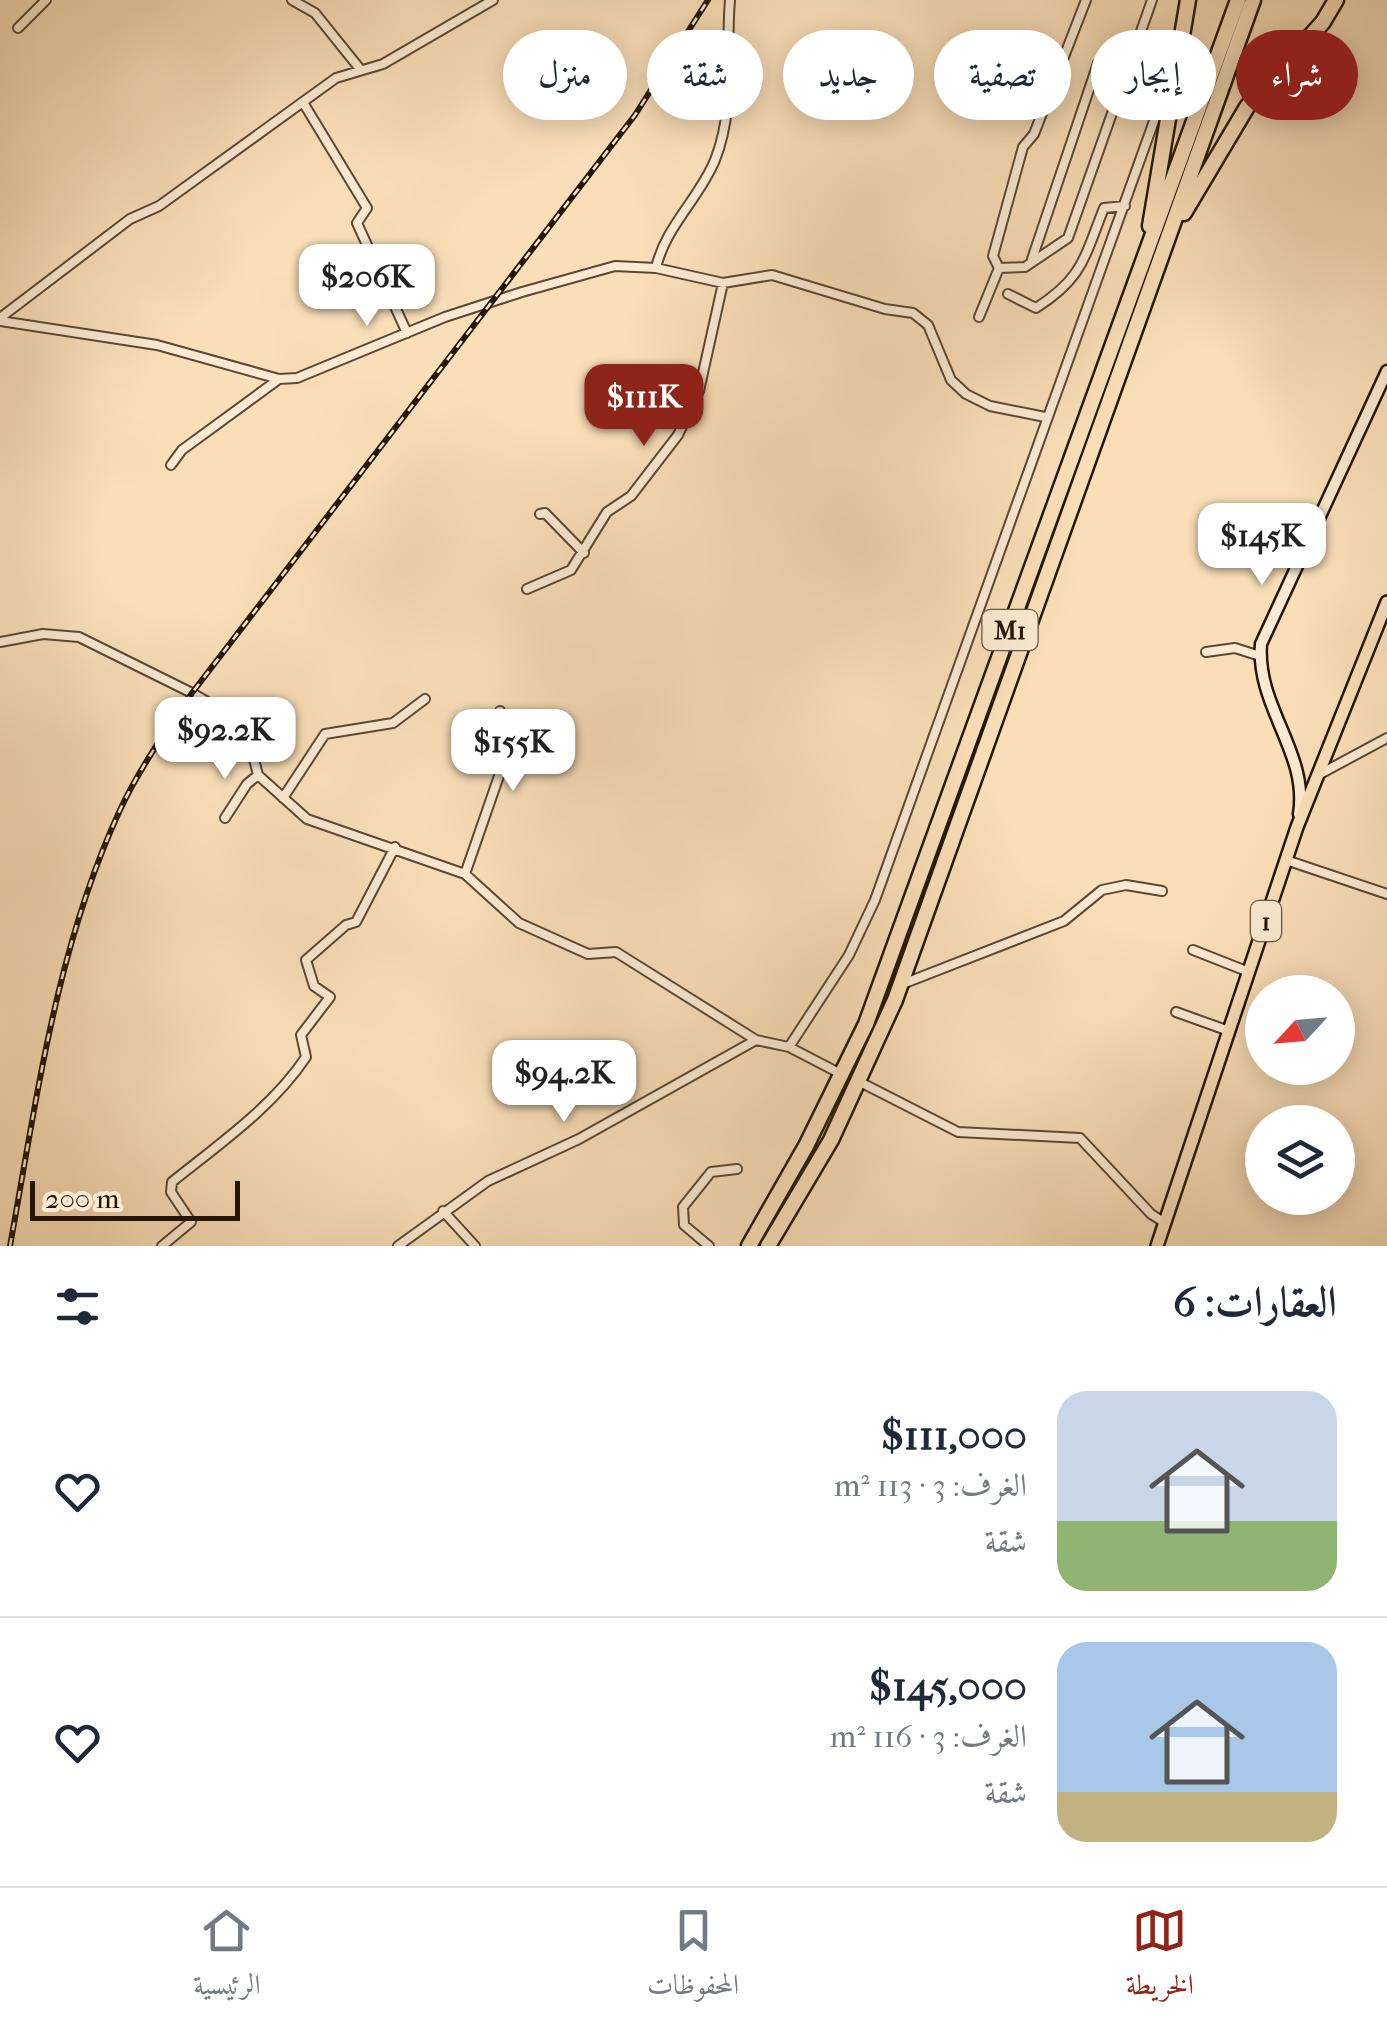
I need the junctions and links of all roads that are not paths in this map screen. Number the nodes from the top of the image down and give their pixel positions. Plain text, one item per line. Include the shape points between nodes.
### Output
1 (46, 0) edge
2 (292, 0) edge
3 (492, 0) edge
4 (730, 0) edge
5 (1086, 0) edge
6 (1152, 0) edge
7 (1188, 0) edge
8 (1238, 0) edge
9 (1254, 0) edge
10 (1336, 0) edge
11 (18, 28) dead end
12 (1141, 30) edge
13 (1186, 30) edge
14 (360, 70) junction
15 (1091, 84) edge
16 (304, 104) junction
17 (1109, 120) edge
18 (1155, 120) edge
19 (1170, 120) edge
20 (1125, 206) junction
21 (1160, 258) junction
22 (1032, 260) junction
23 (656, 268) junction
24 (1000, 268) junction
25 (1141, 272) junction
26 (723, 283) junction
27 (1008, 294) dead end
28 (979, 317) dead end
29 (0, 319) edge
30 (408, 333) junction
31 (1387, 371) edge
32 (279, 379) junction
33 (1044, 417) junction
34 (171, 466) dead end
35 (540, 514) dead end
36 (584, 552) junction
37 (527, 589) dead end
38 (1387, 602) edge
39 (0, 642) edge
40 (1206, 652) dead end
41 (1260, 656) junction
42 (424, 699) dead end
43 (500, 711) dead end
44 (1387, 738) edge
45 (258, 775) junction
46 (1318, 775) junction
47 (282, 798) junction
48 (225, 818) dead end
49 (1297, 827) junction
50 (395, 847) junction
51 (1286, 860) junction
52 (465, 874) junction
53 (1162, 891) dead end
54 (1387, 894) edge
55 (1193, 950) dead end
56 (1249, 972) junction
57 (900, 985) junction
58 (1176, 1012) dead end
59 (1229, 1031) junction
60 (756, 1040) junction
61 (789, 1048) junction
62 (841, 1074) junction
63 (858, 1081) junction
64 (737, 1169) dead end
65 (443, 1211) junction
66 (1165, 1224) junction
67 (162, 1246) edge
68 (398, 1246) edge
69 (475, 1246) edge
70 (709, 1246) edge
71 (748, 1246) edge
72 (768, 1246) edge
73 (1157, 1246) edge

1 - 11 street
2 - 14 street via 315,13
3 - 14 street via 383,64
4 - 23 street via 726,50 732,74 716,156 661,245
5 - 24 street via 1023,147 993,256
6 - 12 street
7 - 13 highway
8 - 25 highway, M1
9 - 21 highway, M1
10 - 21 highway via 1227,136
14 - 16 street via 336,78
15 - 22 street
16 - 29 street via 159,206 130,219
16 - 30 street via 367,208 358,222
17 - 22 street via 1068,238
18 - 20 street
19 - 25 highway
20 - 27 street via 1104,208 1075,280 1064,289 1036,308
20 - 33 street
21 - 57 highway, M1
22 - 24 street via 1025,267
23 - 26 street
23 - 30 street via 615,266 570,277
24 - 28 street
25 - 62 highway, M1 via 866,1024
26 - 33 street via 772,274 913,313 928,325 951,380 966,394
26 - 36 street via 688,416 631,496 607,512
29 - 32 street via 157,345
30 - 32 street via 297,378
31 - 41 street via 1270,619
32 - 34 street via 182,450
33 - 61 street via 875,900 849,955
35 - 36 street
36 - 37 street via 571,570
38 - 46 main road, 1
39 - 45 street via 79,636 192,693 247,732
40 - 41 street via 1235,648
41 - 49 street via 1258,674 1302,794
42 - 47 street via 393,723 325,734
43 - 52 street via 509,747
44 - 46 street
45 - 47 street
45 - 48 street
46 - 49 main road, 1
47 - 50 street via 307,819
49 - 51 main road, 1
50 - 52 street
50 - 67 street via 356,922 306,960 314,986 330,996 302,1035 306,1057 232,1134 172,1182 191,1222
51 - 54 street
51 - 56 main road, 1
52 - 60 street via 519,923 588,954 616,952
53 - 57 street via 1126,885 1102,890 1064,921
55 - 56 street
56 - 59 main road, 1
57 - 63 highway, M1
58 - 59 street
59 - 66 main road, 1
60 - 61 street
60 - 65 street
61 - 62 street
62 - 71 highway, M1
63 - 66 street via 958,1132 1080,1138
63 - 72 highway, M1
64 - 70 street via 711,1172 683,1207 684,1225
65 - 68 street
65 - 69 street
66 - 73 main road, 1

